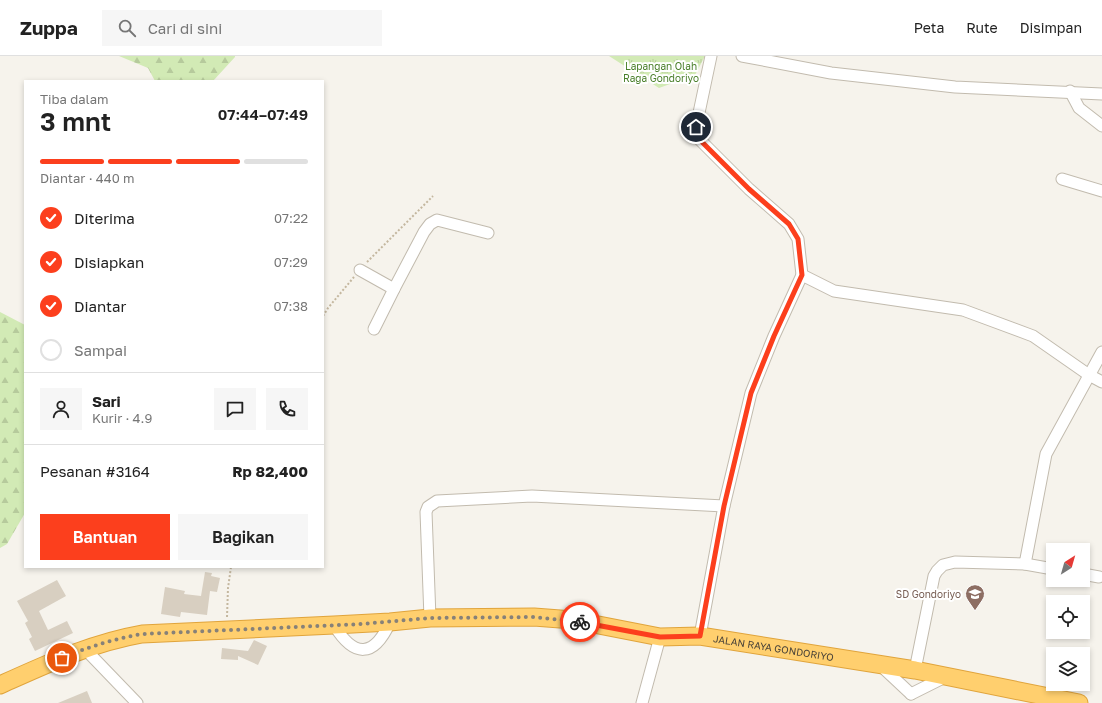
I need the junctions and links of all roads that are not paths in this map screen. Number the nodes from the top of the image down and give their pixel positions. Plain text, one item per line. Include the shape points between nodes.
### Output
1 (711, 56) edge
2 (742, 56) edge
3 (1070, 91) junction
4 (1102, 94) edge
5 (1102, 126) edge
6 (1062, 180) dead end
7 (1102, 191) edge
8 (488, 233) dead end
9 (360, 270) road end
10 (802, 275) junction
11 (394, 289) junction
12 (374, 329) dead end
13 (1102, 352) edge
14 (1089, 375) junction
15 (1102, 382) edge
16 (724, 506) junction
17 (1024, 564) junction
18 (1046, 568) edge
19 (1090, 575) edge
20 (1099, 577) dead end
21 (430, 618) junction
22 (390, 622) junction
23 (334, 625) junction
24 (700, 636) junction
25 (660, 637) junction
26 (84, 648) junction
27 (880, 665) junction
28 (915, 670) junction
29 (945, 677) junction
30 (0, 685) edge
31 (910, 698) edge
32 (137, 703) edge
33 (642, 703) edge
34 (1079, 703) edge

1 - 10 street via 696,133 749,189 789,224 798,239
2 - 3 street via 831,73 947,86
3 - 4 street
3 - 5 street via 1079,108
6 - 7 street
8 - 11 street via 437,220 430,224
9 - 11 street
10 - 14 street via 834,292 963,310 1033,336
10 - 16 street via 751,393
11 - 12 street
13 - 14 street
14 - 15 street
14 - 17 street via 1046,454
16 - 21 street via 532,496 437,501 428,507 426,512
16 - 24 street
17 - 18 street
17 - 28 street via 955,562 940,567 934,576
19 - 20 street
21 - 22 highway, JALAN RAYA GONDORIYO
21 - 25 highway, JALAN RAYA GONDORIYO via 550,618
22 - 23 highway, JALAN RAYA GONDORIYO
22 - 23 street via 382,639 362,650 346,642
23 - 26 highway, JALAN RAYA GONDORIYO via 142,634
24 - 25 highway, JALAN RAYA GONDORIYO
24 - 27 highway, JALAN RAYA GONDORIYO
25 - 33 street
26 - 30 highway, JALAN RAYA GONDORIYO
26 - 32 street
27 - 28 highway, JALAN RAYA GONDORIYO
27 - 31 street
28 - 29 highway, JALAN RAYA GONDORIYO
29 - 31 street
29 - 34 highway, JALAN RAYA GONDORIYO

